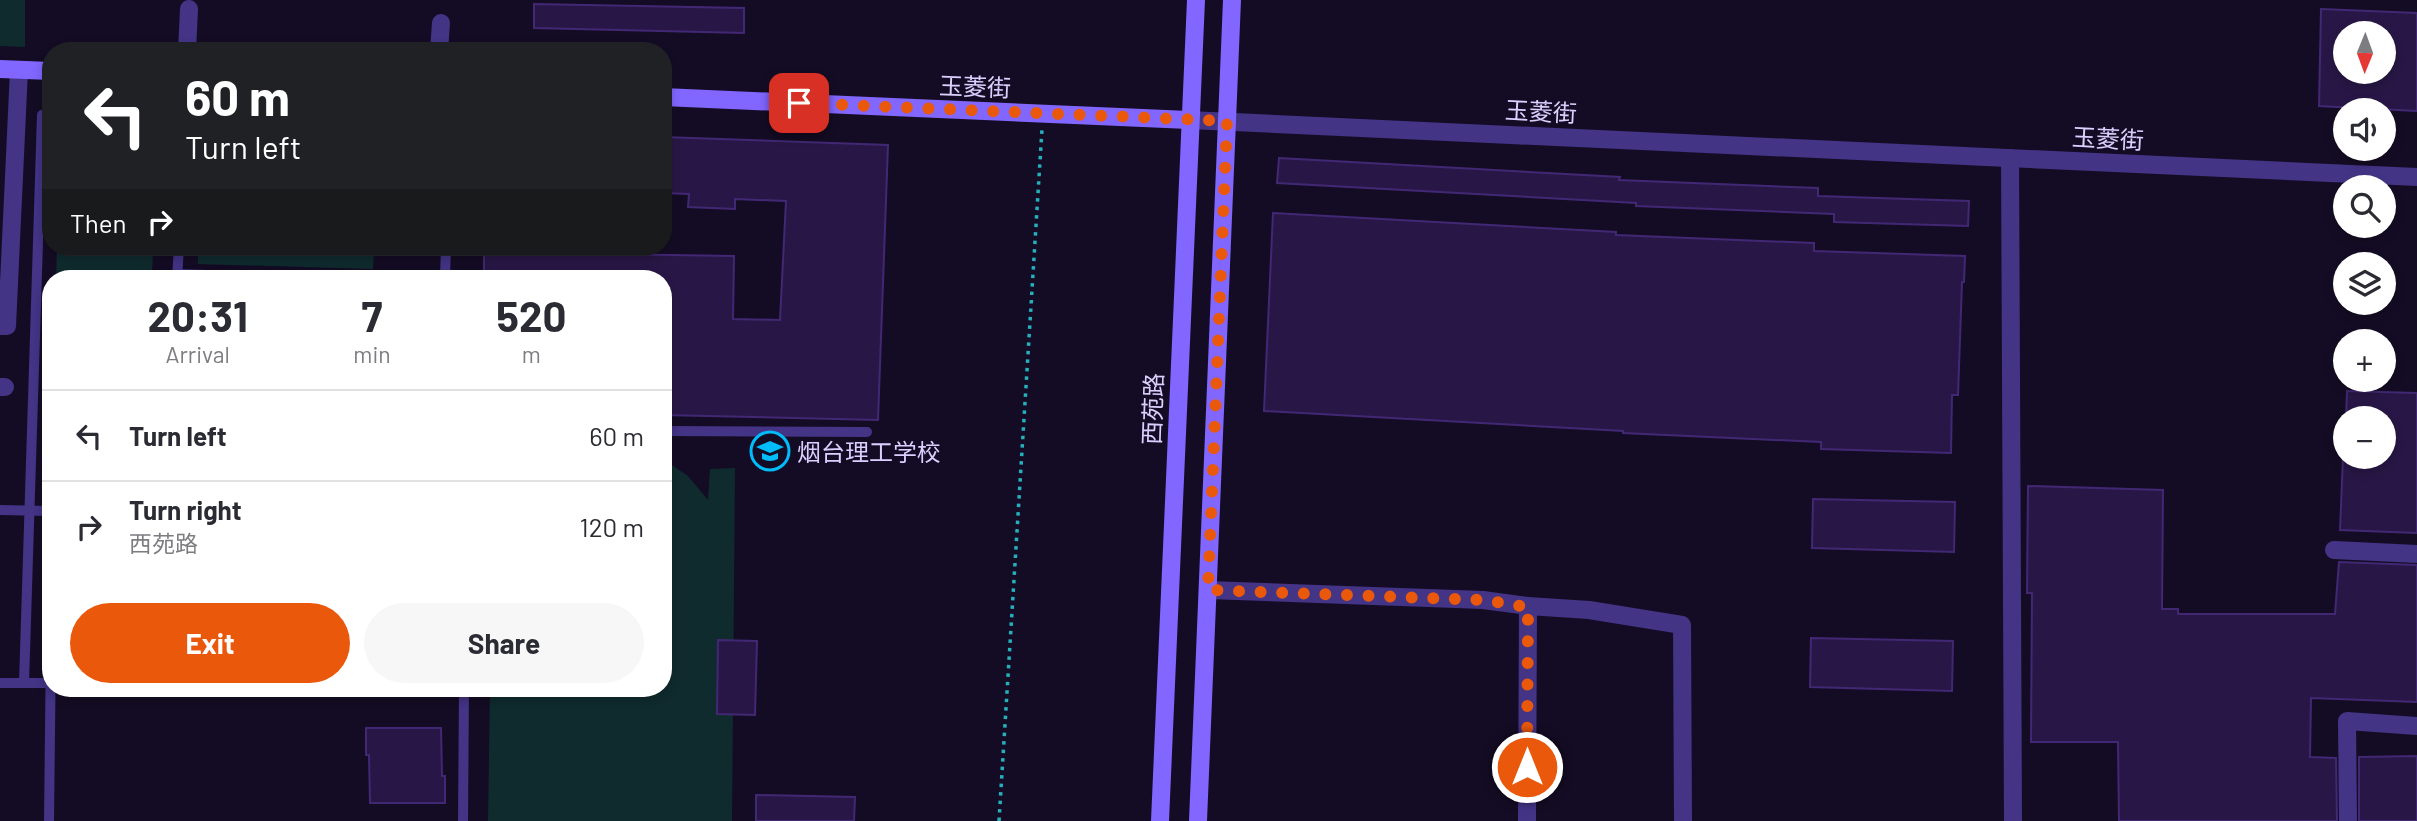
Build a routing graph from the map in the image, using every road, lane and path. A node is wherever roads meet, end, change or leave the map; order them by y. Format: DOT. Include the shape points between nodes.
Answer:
graph roads {
  1 [pos="1196,0"];
  2 [pos="1233,0"];
  3 [pos="189,9"];
  4 [pos="441,23"];
  5 [pos="187,42"];
  6 [pos="440,42"];
  7 [pos="0,69"];
  8 [pos="19,70"];
  9 [pos="42,71"];
  10 [pos="672,97"];
  11 [pos="1043,113"];
  12 [pos="42,115"];
  13 [pos="1189,120"];
  14 [pos="1227,121"];
  15 [pos="2010,158"];
  16 [pos="2417,177"];
  17 [pos="0,326"];
  18 [pos="672,431"];
  19 [pos="867,432"];
  20 [pos="0,510"];
  21 [pos="29,510"];
  22 [pos="42,510"];
  23 [pos="2334,550"];
  24 [pos="2417,554"];
  25 [pos="1208,590"];
  26 [pos="1528,607"];
  27 [pos="0,683"];
  28 [pos="24,683"];
  29 [pos="42,683"];
  30 [pos="50,697"];
  31 [pos="464,697"];
  32 [pos="2417,726"];
  33 [pos="49,821"];
  34 [pos="463,821"];
  35 [pos="999,821"];
  36 [pos="1160,821"];
  37 [pos="1198,821"];
  38 [pos="1527,821"];
  39 [pos="1683,821"];
  40 [pos="2013,821"];
  41 [pos="2348,821"];
  1 -- 13 [label="main road, 西苑路"];
  2 -- 14 [label="main road"];
  3 -- 5 [label="street"];
  4 -- 6 [label="street"];
  7 -- 8 [label="main road"];
  8 -- 9 [label="main road"];
  8 -- 17 [label="street" via="7,326"];
  10 -- 11 [label="main road, 玉菱街"];
  11 -- 13 [label="main road, 玉菱街"];
  11 -- 35 [label="path"];
  12 -- 21 [label="lane"];
  13 -- 14 [label="street, 玉菱街"];
  13 -- 36 [label="main road, 西苑路"];
  14 -- 15 [label="street, 玉菱街"];
  14 -- 25 [label="main road"];
  15 -- 16 [label="street, 玉菱街"];
  15 -- 40 [label="street"];
  18 -- 19 [label="lane"];
  20 -- 21 [label="lane"];
  21 -- 22 [label="lane"];
  21 -- 28 [label="lane"];
  23 -- 24 [label="street"];
  25 -- 26 [label="street" via="1483,600"];
  25 -- 37 [label="main road"];
  26 -- 38 [label="street"];
  26 -- 39 [label="street" via="1589,610 1682,625"];
  27 -- 28 [label="lane"];
  28 -- 29 [label="lane"];
  30 -- 33 [label="lane"];
  31 -- 34 [label="lane"];
  32 -- 41 [label="street" via="2347,721"];
}
